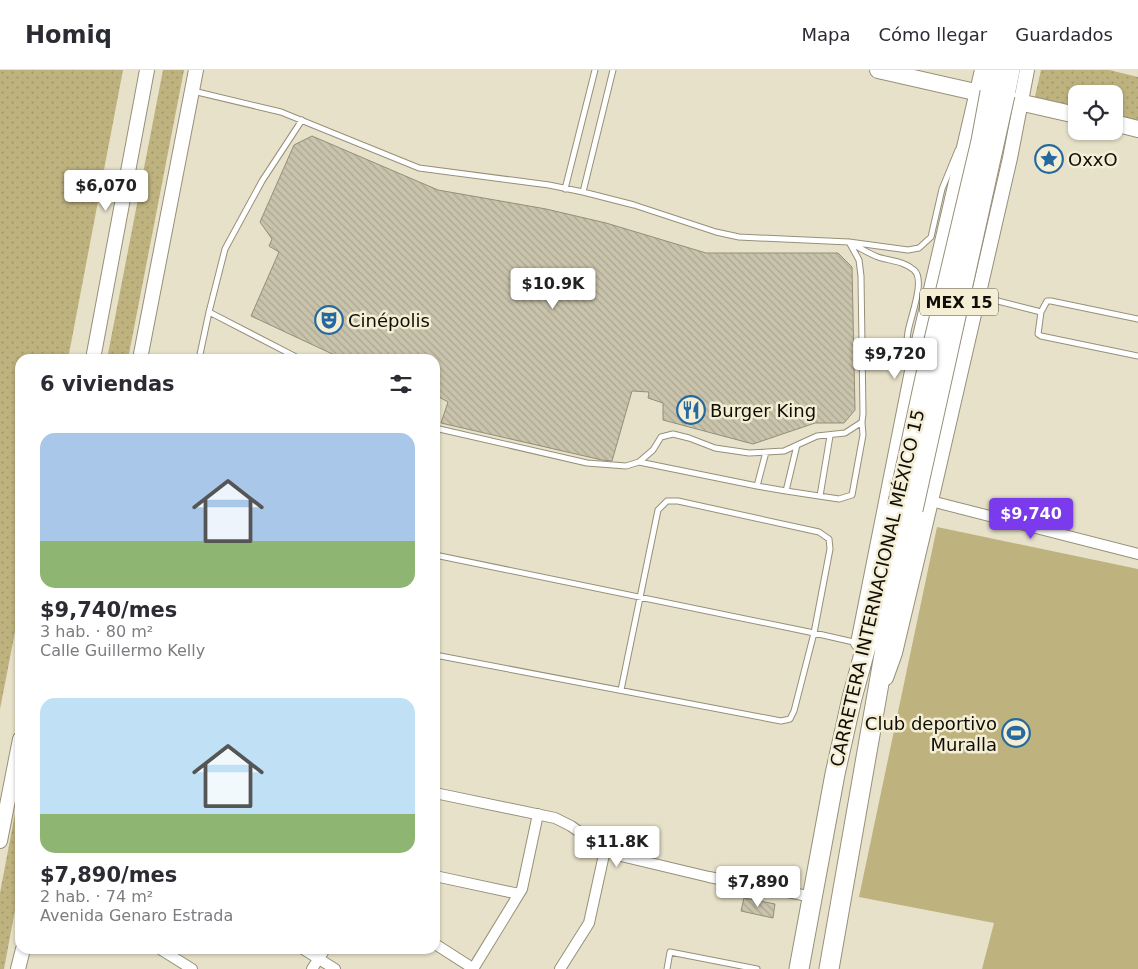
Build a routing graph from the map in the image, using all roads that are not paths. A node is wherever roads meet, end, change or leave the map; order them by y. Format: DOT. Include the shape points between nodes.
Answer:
graph roads {
  1 [pos="148,70"];
  2 [pos="196,70"];
  3 [pos="595,70"];
  4 [pos="613,70"];
  5 [pos="878,70"];
  6 [pos="982,70"];
  7 [pos="995,70"];
  8 [pos="1010,70"];
  9 [pos="1028,70"];
  10 [pos="906,73"];
  11 [pos="192,90"];
  12 [pos="998,95"];
  13 [pos="1068,113"];
  14 [pos="302,120"];
  15 [pos="1123,125"];
  16 [pos="1138,129"];
  17 [pos="968,130"];
  18 [pos="963,149"];
  19 [pos="1010,158"];
  20 [pos="565,189"];
  21 [pos="583,192"];
  22 [pos="849,242"];
  23 [pos="978,296"];
  24 [pos="209,312"];
  25 [pos="1041,312"];
  26 [pos="1138,319"];
  27 [pos="93,354"];
  28 [pos="142,354"];
  29 [pos="200,354"];
  30 [pos="290,354"];
  31 [pos="1138,356"];
  32 [pos="912,371"];
  33 [pos="862,422"];
  34 [pos="440,429"];
  35 [pos="830,436"];
  36 [pos="797,445"];
  37 [pos="766,452"];
  38 [pos="639,462"];
  39 [pos="758,486"];
  40 [pos="786,491"];
  41 [pos="820,496"];
  42 [pos="931,501"];
  43 [pos="905,508"];
  44 [pos="1138,554"];
  45 [pos="440,557"];
  46 [pos="640,597"];
  47 [pos="814,632"];
  48 [pos="858,643"];
  49 [pos="440,656"];
  50 [pos="621,690"];
  51 [pos="852,698"];
  52 [pos="877,702"];
  53 [pos="15,764"];
  54 [pos="440,794"];
  55 [pos="538,814"];
  56 [pos="0,841"];
  57 [pos="605,850"];
  58 [pos="440,877"];
  59 [pos="519,894"];
  60 [pos="813,897"];
  61 [pos="440,947"];
  62 [pos="22,954"];
  63 [pos="168,954"];
  64 [pos="310,954"];
  65 [pos="322,954"];
  66 [pos="318,959"];
  67 [pos="18,969"];
  68 [pos="192,969"];
  69 [pos="312,969"];
  70 [pos="334,969"];
  71 [pos="474,969"];
  72 [pos="560,969"];
  73 [pos="666,969"];
  74 [pos="757,969"];
  75 [pos="799,969"];
  76 [pos="829,969"];
  1 -- 27 [label="main road"];
  2 -- 11 [label="main road"];
  3 -- 20 [label="lane"];
  4 -- 21 [label="lane"];
  5 -- 10 [label="main road"];
  6 -- 12 [label="main road"];
  7 -- 12 [label="highway, MEX 15"];
  8 -- 12 [label="highway, MEX 15"];
  9 -- 12 [label="main road"];
  10 -- 12 [label="main road"];
  11 -- 14 [label="lane"];
  11 -- 28 [label="main road"];
  12 -- 13 [label="main road"];
  12 -- 17 [label="main road"];
  12 -- 19 [label="main road"];
  12 -- 43 [label="highway, CARRETERA INTERNACIONAL MÉXICO 15 / MEX 15, bridge" via="981,141 925,378"];
  14 -- 20 [label="lane" via="419,168"];
  14 -- 24 [label="lane" via="262,181 225,249"];
  15 -- 16 [label="main road"];
  17 -- 18 [label="main road"];
  17 -- 22 [label="lane" via="942,189 931,237 919,248 908,250"];
  18 -- 19 [label="main road" via="975,139 990,134 1002,140"];
  18 -- 32 [label="main road"];
  19 -- 23 [label="main road"];
  20 -- 21 [label="lane"];
  21 -- 22 [label="lane" via="739,237"];
  22 -- 32 [label="lane" via="916,271 918,294 907,348"];
  22 -- 33 [label="lane" via="859,260 861,276"];
  23 -- 25 [label="lane"];
  23 -- 42 [label="main road"];
  24 -- 29 [label="lane"];
  24 -- 30 [label="lane"];
  25 -- 26 [label="lane" via="1044,303 1051,301"];
  25 -- 31 [label="lane" via="1037,330 1041,336"];
  32 -- 48 [label="main road"];
  33 -- 35 [label="lane" via="845,433"];
  33 -- 41 [label="lane" via="863,435 852,495 838,499"];
  34 -- 38 [label="lane" via="587,463 626,466"];
  35 -- 36 [label="lane" via="817,436"];
  35 -- 41 [label="lane"];
  36 -- 37 [label="lane" via="784,451"];
  36 -- 40 [label="lane"];
  37 -- 38 [label="lane" via="714,448 673,434 661,437 653,450"];
  37 -- 39 [label="lane"];
  38 -- 39 [label="lane"];
  39 -- 40 [label="lane"];
  40 -- 41 [label="lane"];
  42 -- 44 [label="street"];
  42 -- 52 [label="main road" via="895,653"];
  43 -- 51 [label="highway, CARRETERA INTERNACIONAL MÉXICO 15 / MEX 15"];
  43 -- 52 [label="highway, CARRETERA INTERNACIONAL MÉXICO 15 / MEX 15"];
  45 -- 46 [label="lane"];
  46 -- 47 [label="lane"];
  46 -- 47 [label="lane" via="658,510 667,501 678,501 819,532 829,539 830,549"];
  46 -- 50 [label="lane"];
  47 -- 48 [label="lane"];
  47 -- 50 [label="lane" via="790,719 781,721"];
  48 -- 51 [label="main road"];
  49 -- 50 [label="lane"];
  51 -- 60 [label="highway, CARRETERA INTERNACIONAL MÉXICO 15 / MEX 15"];
  52 -- 76 [label="highway, CARRETERA INTERNACIONAL MÉXICO 15 / MEX 15"];
  53 -- 56 [label="main road"];
  54 -- 55 [label="street"];
  55 -- 57 [label="street" via="571,826"];
  55 -- 59 [label="street"];
  57 -- 60 [label="street" via="709,877"];
  57 -- 72 [label="street" via="589,923"];
  58 -- 59 [label="street"];
  59 -- 71 [label="street"];
  60 -- 75 [label="highway, CARRETERA INTERNACIONAL MÉXICO 15 / MEX 15"];
  61 -- 71 [label="street"];
  62 -- 67 [label="main road"];
  63 -- 68 [label="street"];
  64 -- 66 [label="street"];
  65 -- 66 [label="street"];
  66 -- 69 [label="street"];
  66 -- 70 [label="street"];
  73 -- 74 [label="lane" via="670,952"];
}
